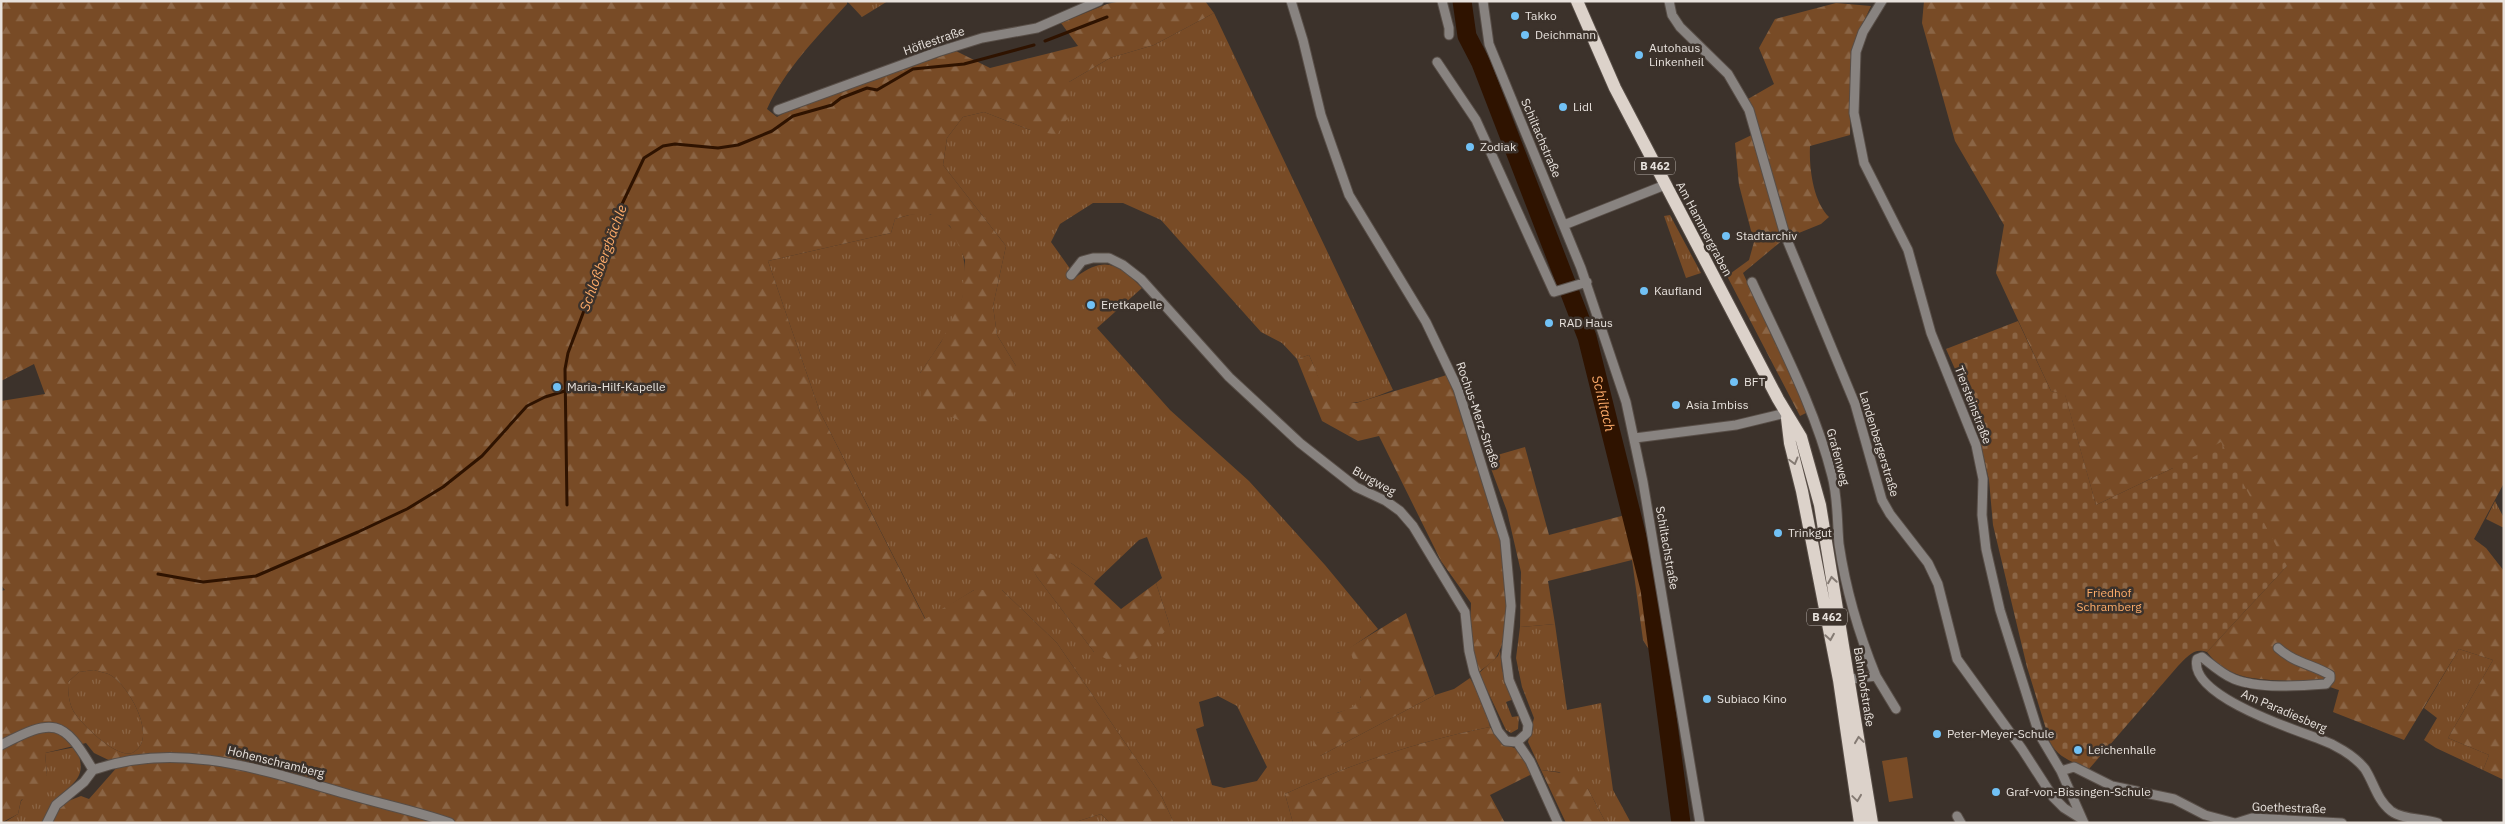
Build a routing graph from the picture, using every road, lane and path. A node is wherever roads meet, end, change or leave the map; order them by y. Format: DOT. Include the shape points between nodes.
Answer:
graph roads {
  1 [pos="1099,1"];
  2 [pos="1291,1"];
  3 [pos="1442,1"];
  4 [pos="1483,1"];
  5 [pos="1577,1"];
  6 [pos="1669,1"];
  7 [pos="1882,1"];
  8 [pos="1449,35"];
  9 [pos="1437,62"];
  10 [pos="778,110"];
  11 [pos="1665,185"];
  12 [pos="1564,225"];
  13 [pos="1071,275"];
  14 [pos="1587,282"];
  15 [pos="1752,282"];
  16 [pos="1786,413"];
  17 [pos="1635,438"];
  18 [pos="2278,648"];
  19 [pos="1876,676"];
  20 [pos="1844,680"];
  21 [pos="1896,709"];
  22 [pos="1517,742"];
  23 [pos="1,745"];
  24 [pos="93,770"];
  25 [pos="2061,771"];
  26 [pos="2204,815"];
  27 [pos="2082,820"];
  28 [pos="47,823"];
  29 [pos="450,823"];
  30 [pos="1558,823"];
  31 [pos="1700,823"];
  32 [pos="1860,823"];
  33 [pos="1872,823"];
  34 [pos="2210,823"];
  35 [pos="2235,823"];
  36 [pos="2342,823"];
  37 [pos="2438,823"];
  1 -- 10 [label="street, Höflestraße" via="1037,28 982,38 946,49"];
  2 -- 22 [label="street, Rochus-Merz-Straße" via="1321,115 1349,195 1445,359 1500,517 1511,606 1509,680 1528,725 1527,733"];
  3 -- 8 [label="street"];
  4 -- 12 [label="street, Schiltachstraße" via="1489,44"];
  5 -- 11 [label="main road, Am Hammergraben / B 462" via="1614,88"];
  6 -- 27 [label="street, Landenbergerstraße" via="1672,15 1680,27 1728,74 1749,110 1786,235 1855,404 1882,500 1938,584 1957,659 2053,797"];
  7 -- 25 [label="street, Tiersteinstraße" via="1863,32 1856,52 1854,113 1864,163 1908,250 1931,333 1976,445 1983,480 1982,515 1986,549 2000,610 2039,734"];
  9 -- 14 [label="street" via="1476,120 1554,292"];
  11 -- 12 [label="street"];
  11 -- 16 [label="main road, Am Hammergraben / B 462"];
  12 -- 14 [label="street, Schiltachstraße"];
  13 -- 22 [label="street, Burgweg" via="1082,261 1093,258 1109,258 1123,265 1141,279 1229,377 1300,443 1356,487 1400,511 1413,526 1465,612 1474,672 1498,732 1506,741"];
  14 -- 17 [label="street, Schiltachstraße"];
  15 -- 19 [label="street, Grafenweg" via="1811,410 1822,442 1833,478 1839,544 1851,606"];
  16 -- 17 [label="street" via="1736,425"];
  16 -- 20 [label="main road, Bahnhofstraße / B 462"];
  17 -- 31 [label="street, Schiltachstraße"];
  18 -- 37 [label="street, Am Paradiesberg" via="2296,662 2324,672 2330,679 2326,684 2310,686 2263,684 2235,680 2202,657 2196,659 2196,664 2201,675 2220,695 2286,728 2319,738 2353,758 2364,769 2380,799 2391,811"];
  19 -- 20 [label="street"];
  19 -- 21 [label="street, Grafenweg"];
  20 -- 32 [label="main road, Bahnhofstraße / B 462, one-way"];
  33 -- 20 [label="main road, Bahnhofstraße / B 462, one-way"];
  22 -- 30 [label="street, Burgweg" via="1530,762"];
  23 -- 24 [label="street" via="39,727 58,728 73,737"];
  24 -- 28 [label="street" via="84,782 56,805"];
  24 -- 29 [label="street, Hohenschramberg" via="119,760 136,758 211,759"];
  25 -- 26 [label="street" via="2074,767 2112,786 2174,799"];
  25 -- 27 [label="street, Tiersteinstraße"];
  26 -- 34 [label="street"];
  26 -- 35 [label="street"];
  35 -- 36 [label="street, Goethestraße" via="2252,818"];
}
